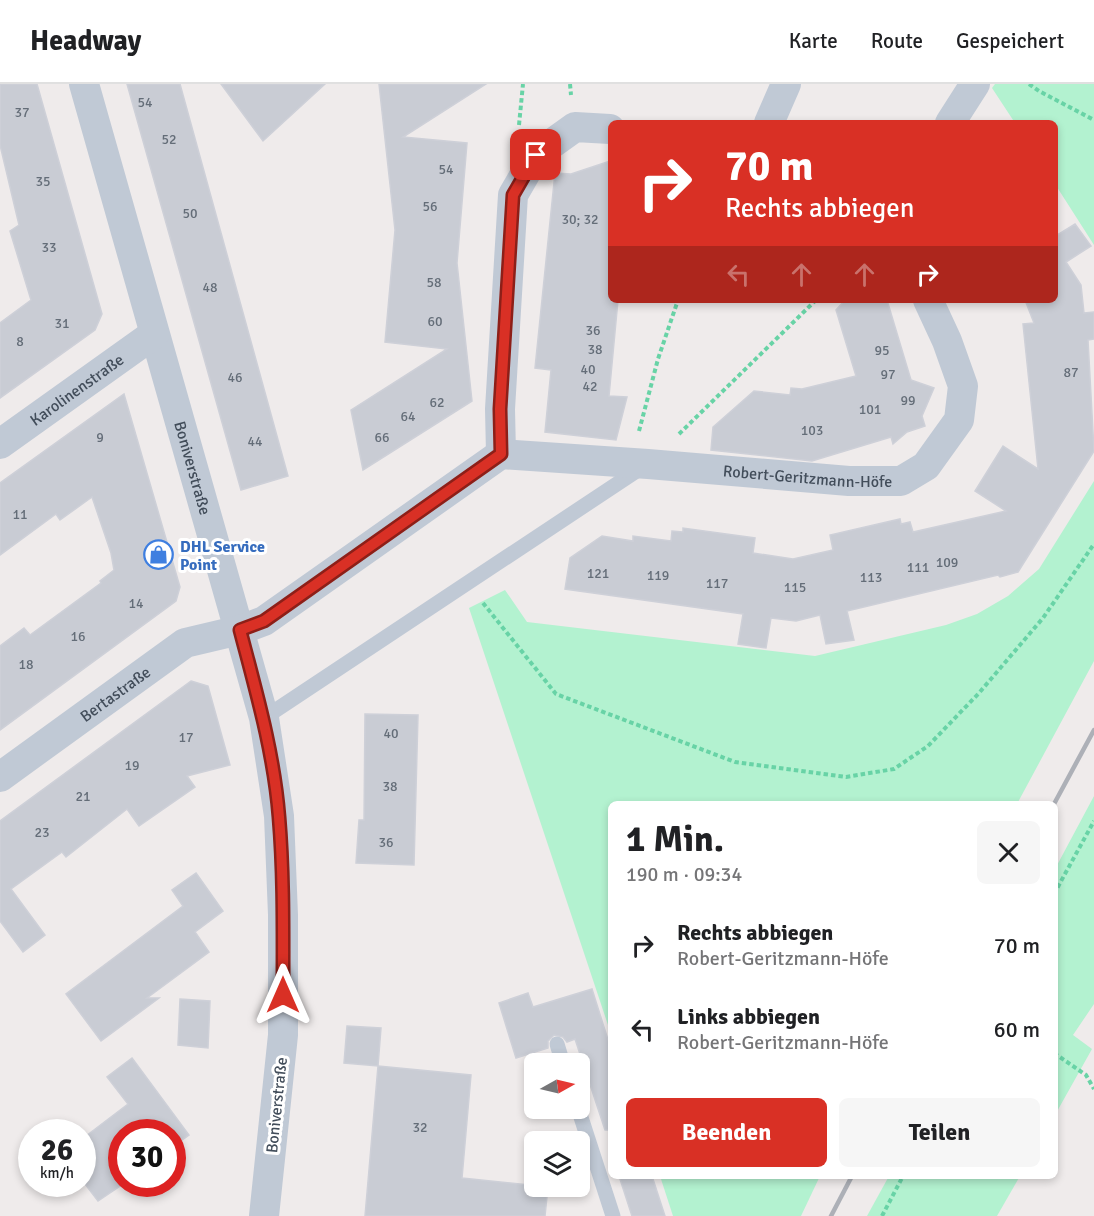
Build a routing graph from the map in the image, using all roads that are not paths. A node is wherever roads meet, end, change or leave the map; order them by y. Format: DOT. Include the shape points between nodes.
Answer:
graph roads {
  1 [pos="84,84"];
  2 [pos="786,84"];
  3 [pos="975,84"];
  4 [pos="770,120"];
  5 [pos="952,120"];
  6 [pos="608,129"];
  7 [pos="929,303"];
  8 [pos="154,334"];
  9 [pos="0,444"];
  10 [pos="501,454"];
  11 [pos="639,463"];
  12 [pos="240,630"];
  13 [pos="264,718"];
  14 [pos="0,777"];
  15 [pos="557,1044"];
  16 [pos="560,1053"];
  17 [pos="582,1119"];
  18 [pos="264,1216"];
  19 [pos="613,1216"];
  1 -- 8 [label="street, Boniverstraße"];
  2 -- 4 [label="street"];
  3 -- 5 [label="street"];
  6 -- 10 [label="street" via="575,127 536,155 513,195 500,409"];
  7 -- 11 [label="street, Robert-Geritzmann-Höfe" via="963,386 959,420 926,466 901,481 849,481"];
  8 -- 9 [label="street, Karolinenstraße"];
  8 -- 12 [label="street, Boniverstraße"];
  10 -- 11 [label="street, Robert-Geritzmann-Höfe"];
  10 -- 12 [label="street" via="264,621"];
  11 -- 13 [label="lane" via="468,584"];
  12 -- 13 [label="street, Boniverstraße"];
  12 -- 14 [label="street, Bertastraße" via="185,643"];
  13 -- 18 [label="street, Boniverstraße" via="279,816 283,1035"];
  15 -- 16 [label="lane"];
  17 -- 19 [label="lane"];
}
